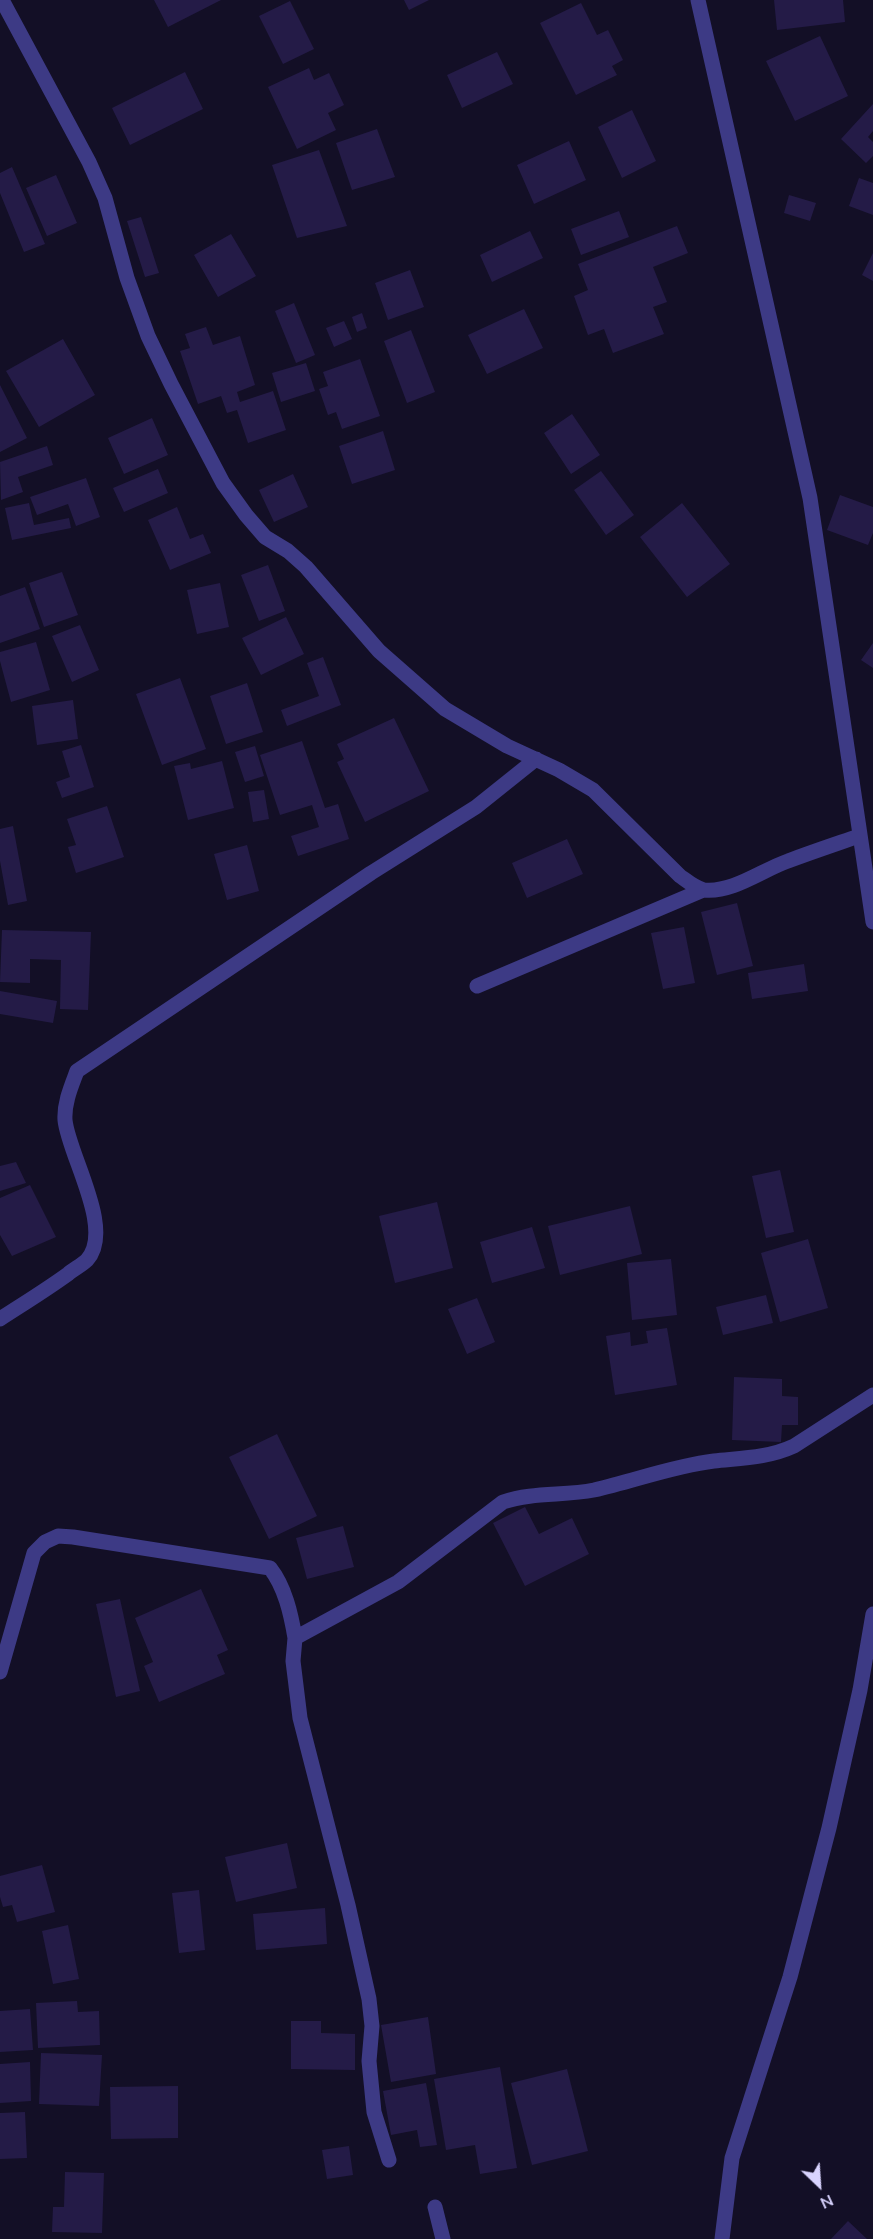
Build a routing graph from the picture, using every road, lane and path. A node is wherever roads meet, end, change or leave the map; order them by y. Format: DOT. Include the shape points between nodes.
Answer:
graph roads {
  1 [pos="2,0"];
  2 [pos="698,0"];
  3 [pos="536,759"];
  4 [pos="859,836"];
  5 [pos="870,883"];
  6 [pos="703,890"];
  7 [pos="873,922"];
  8 [pos="477,986"];
  9 [pos="0,1319"];
  10 [pos="873,1395"];
  11 [pos="873,1614"];
  12 [pos="295,1638"];
  13 [pos="871,1647"];
  14 [pos="0,1672"];
  15 [pos="389,2160"];
  16 [pos="435,2207"];
  17 [pos="443,2239"];
  18 [pos="722,2239"];
  1 -- 3 [label="street" via="90,162 148,336 223,483 265,537 306,567 379,651 445,709"];
  2 -- 4 [label="street" via="810,498"];
  3 -- 6 [label="street" via="593,790 680,876"];
  3 -- 9 [label="street" via="476,807 77,1071 68,1094 65,1121 93,1211 92,1251 78,1267"];
  4 -- 5 [label="street"];
  4 -- 6 [label="street" via="737,884"];
  5 -- 7 [label="street"];
  6 -- 8 [label="street"];
  10 -- 12 [label="street" via="782,1452 694,1465 591,1490 521,1496 504,1502 398,1582"];
  11 -- 13 [label="street"];
  12 -- 14 [label="street" via="279,1580 270,1568 58,1536 34,1553"];
  12 -- 15 [label="street" via="293,1661 300,1718 369,1999 374,2112"];
  13 -- 18 [label="street" via="790,1977 732,2158"];
  16 -- 17 [label="street"];
}
